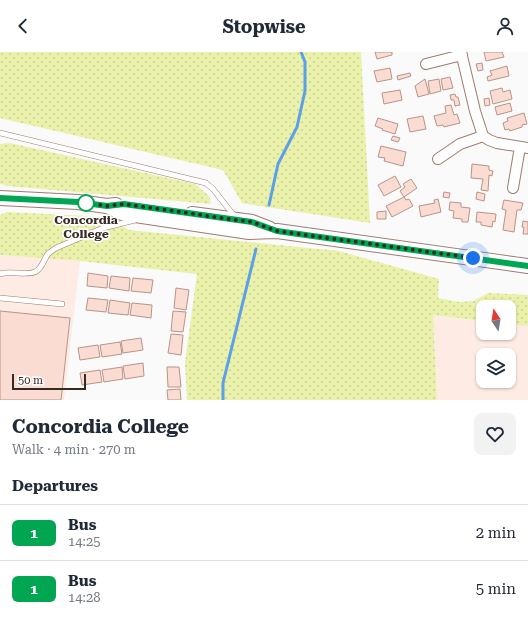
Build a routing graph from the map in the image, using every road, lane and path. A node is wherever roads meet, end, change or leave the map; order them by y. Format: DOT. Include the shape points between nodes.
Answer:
graph roads {
  1 [pos="461,53"];
  2 [pos="426,64"];
  3 [pos="0,133"];
  4 [pos="483,136"];
  5 [pos="524,147"];
  6 [pos="438,159"];
  7 [pos="513,188"];
  8 [pos="1,198"];
  9 [pos="107,206"];
  10 [pos="154,217"];
  11 [pos="236,220"];
  12 [pos="277,231"];
  13 [pos="528,266"];
  14 [pos="0,274"];
  15 [pos="0,298"];
  16 [pos="62,304"];
  1 -- 2 [label="street"];
  1 -- 4 [label="street"];
  3 -- 11 [label="lane" via="206,183"];
  4 -- 5 [label="street" via="497,143"];
  4 -- 6 [label="street" via="460,144"];
  5 -- 7 [label="street"];
  8 -- 9 [label="main road"];
  9 -- 10 [label="main road" via="122,213"];
  9 -- 11 [label="main road" via="124,204"];
  10 -- 12 [label="main road" via="249,232"];
  10 -- 14 [label="lane" via="103,228 56,248 49,253 36,271"];
  11 -- 12 [label="main road" via="252,222"];
  12 -- 13 [label="main road"];
  15 -- 16 [label="lane"];
}
